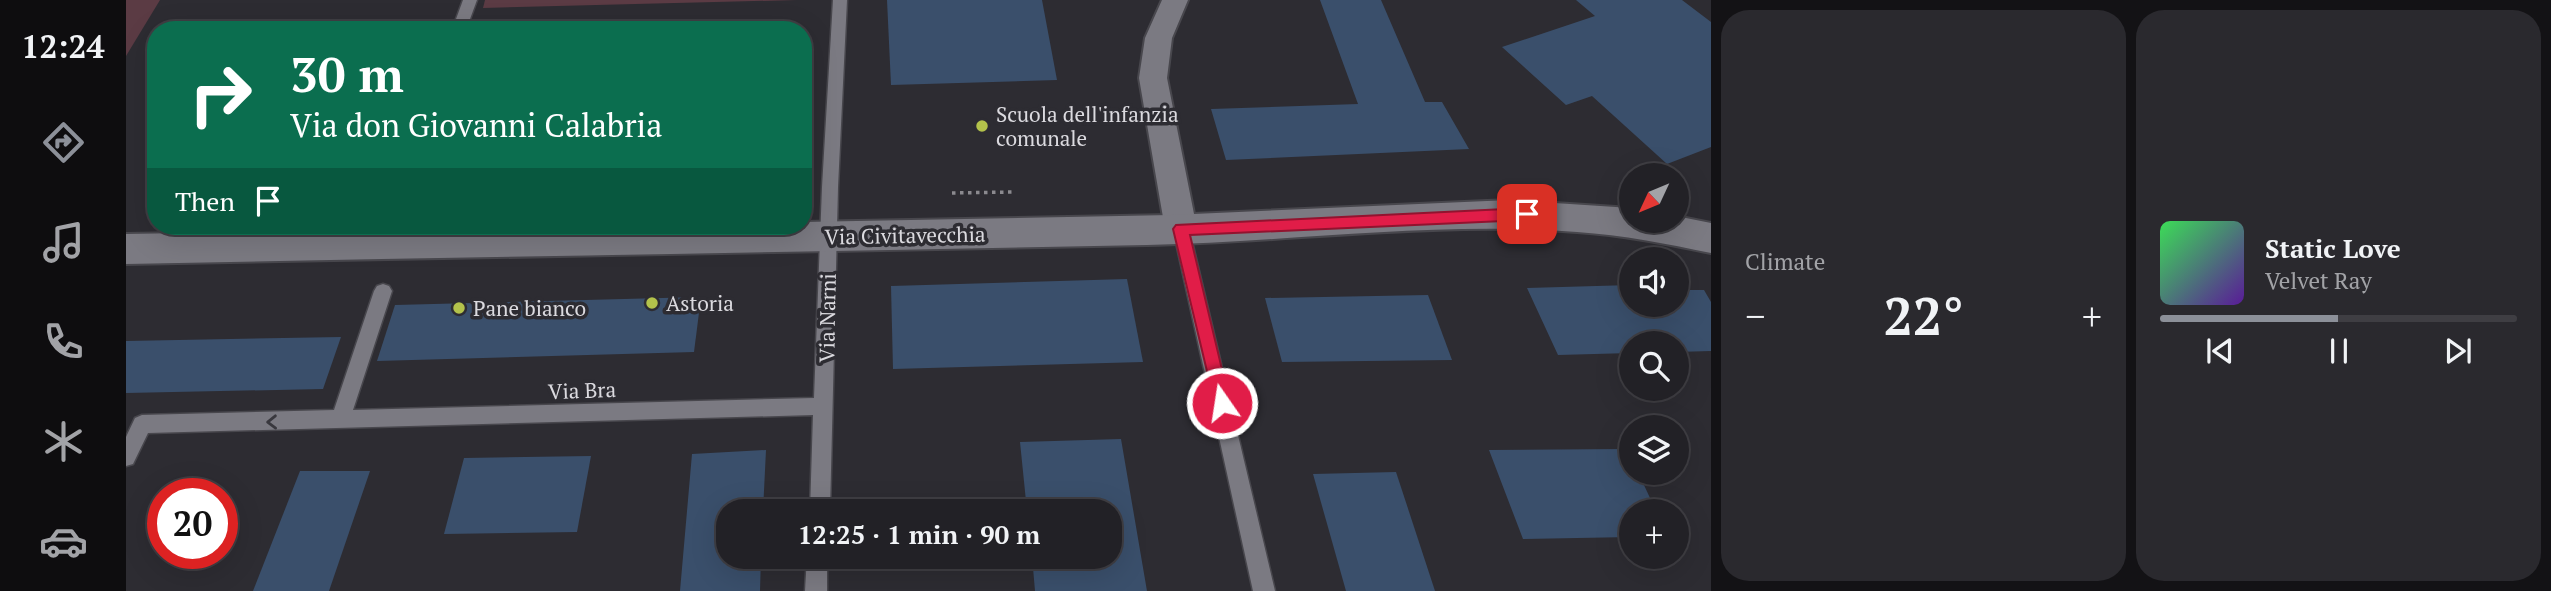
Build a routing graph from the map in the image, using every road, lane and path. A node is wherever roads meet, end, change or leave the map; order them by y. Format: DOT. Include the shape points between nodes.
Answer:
graph roads {
  1 [pos="470,0"];
  2 [pos="840,0"];
  3 [pos="1175,0"];
  4 [pos="462,21"];
  5 [pos="1015,192"];
  6 [pos="952,193"];
  7 [pos="1181,229"];
  8 [pos="390,235"];
  9 [pos="828,236"];
  10 [pos="1711,238"];
  11 [pos="126,249"];
  12 [pos="383,291"];
  13 [pos="825,406"];
  14 [pos="340,420"];
  15 [pos="126,457"];
  16 [pos="821,499"];
  17 [pos="817,569"];
  18 [pos="816,591"];
  19 [pos="1264,591"];
  1 -- 4 [label="lane"];
  2 -- 9 [label="lane, Via Narni"];
  3 -- 7 [label="street" via="1160,32 1153,78"];
  5 -- 6 [label="path"];
  7 -- 9 [label="street, Via Civitavecchia"];
  7 -- 10 [label="street, Via Civitavecchia" via="1542,214 1623,220"];
  7 -- 19 [label="lane"];
  8 -- 9 [label="street, Via Civitavecchia"];
  8 -- 11 [label="street, Via Civitavecchia"];
  9 -- 13 [label="lane, Via Narni"];
  12 -- 14 [label="lane"];
  13 -- 14 [label="lane, Via Bra"];
  13 -- 16 [label="lane, Via Narni"];
  14 -- 15 [label="lane, Via Bra, one-way" via="142,424"];
  17 -- 18 [label="lane"];
}
